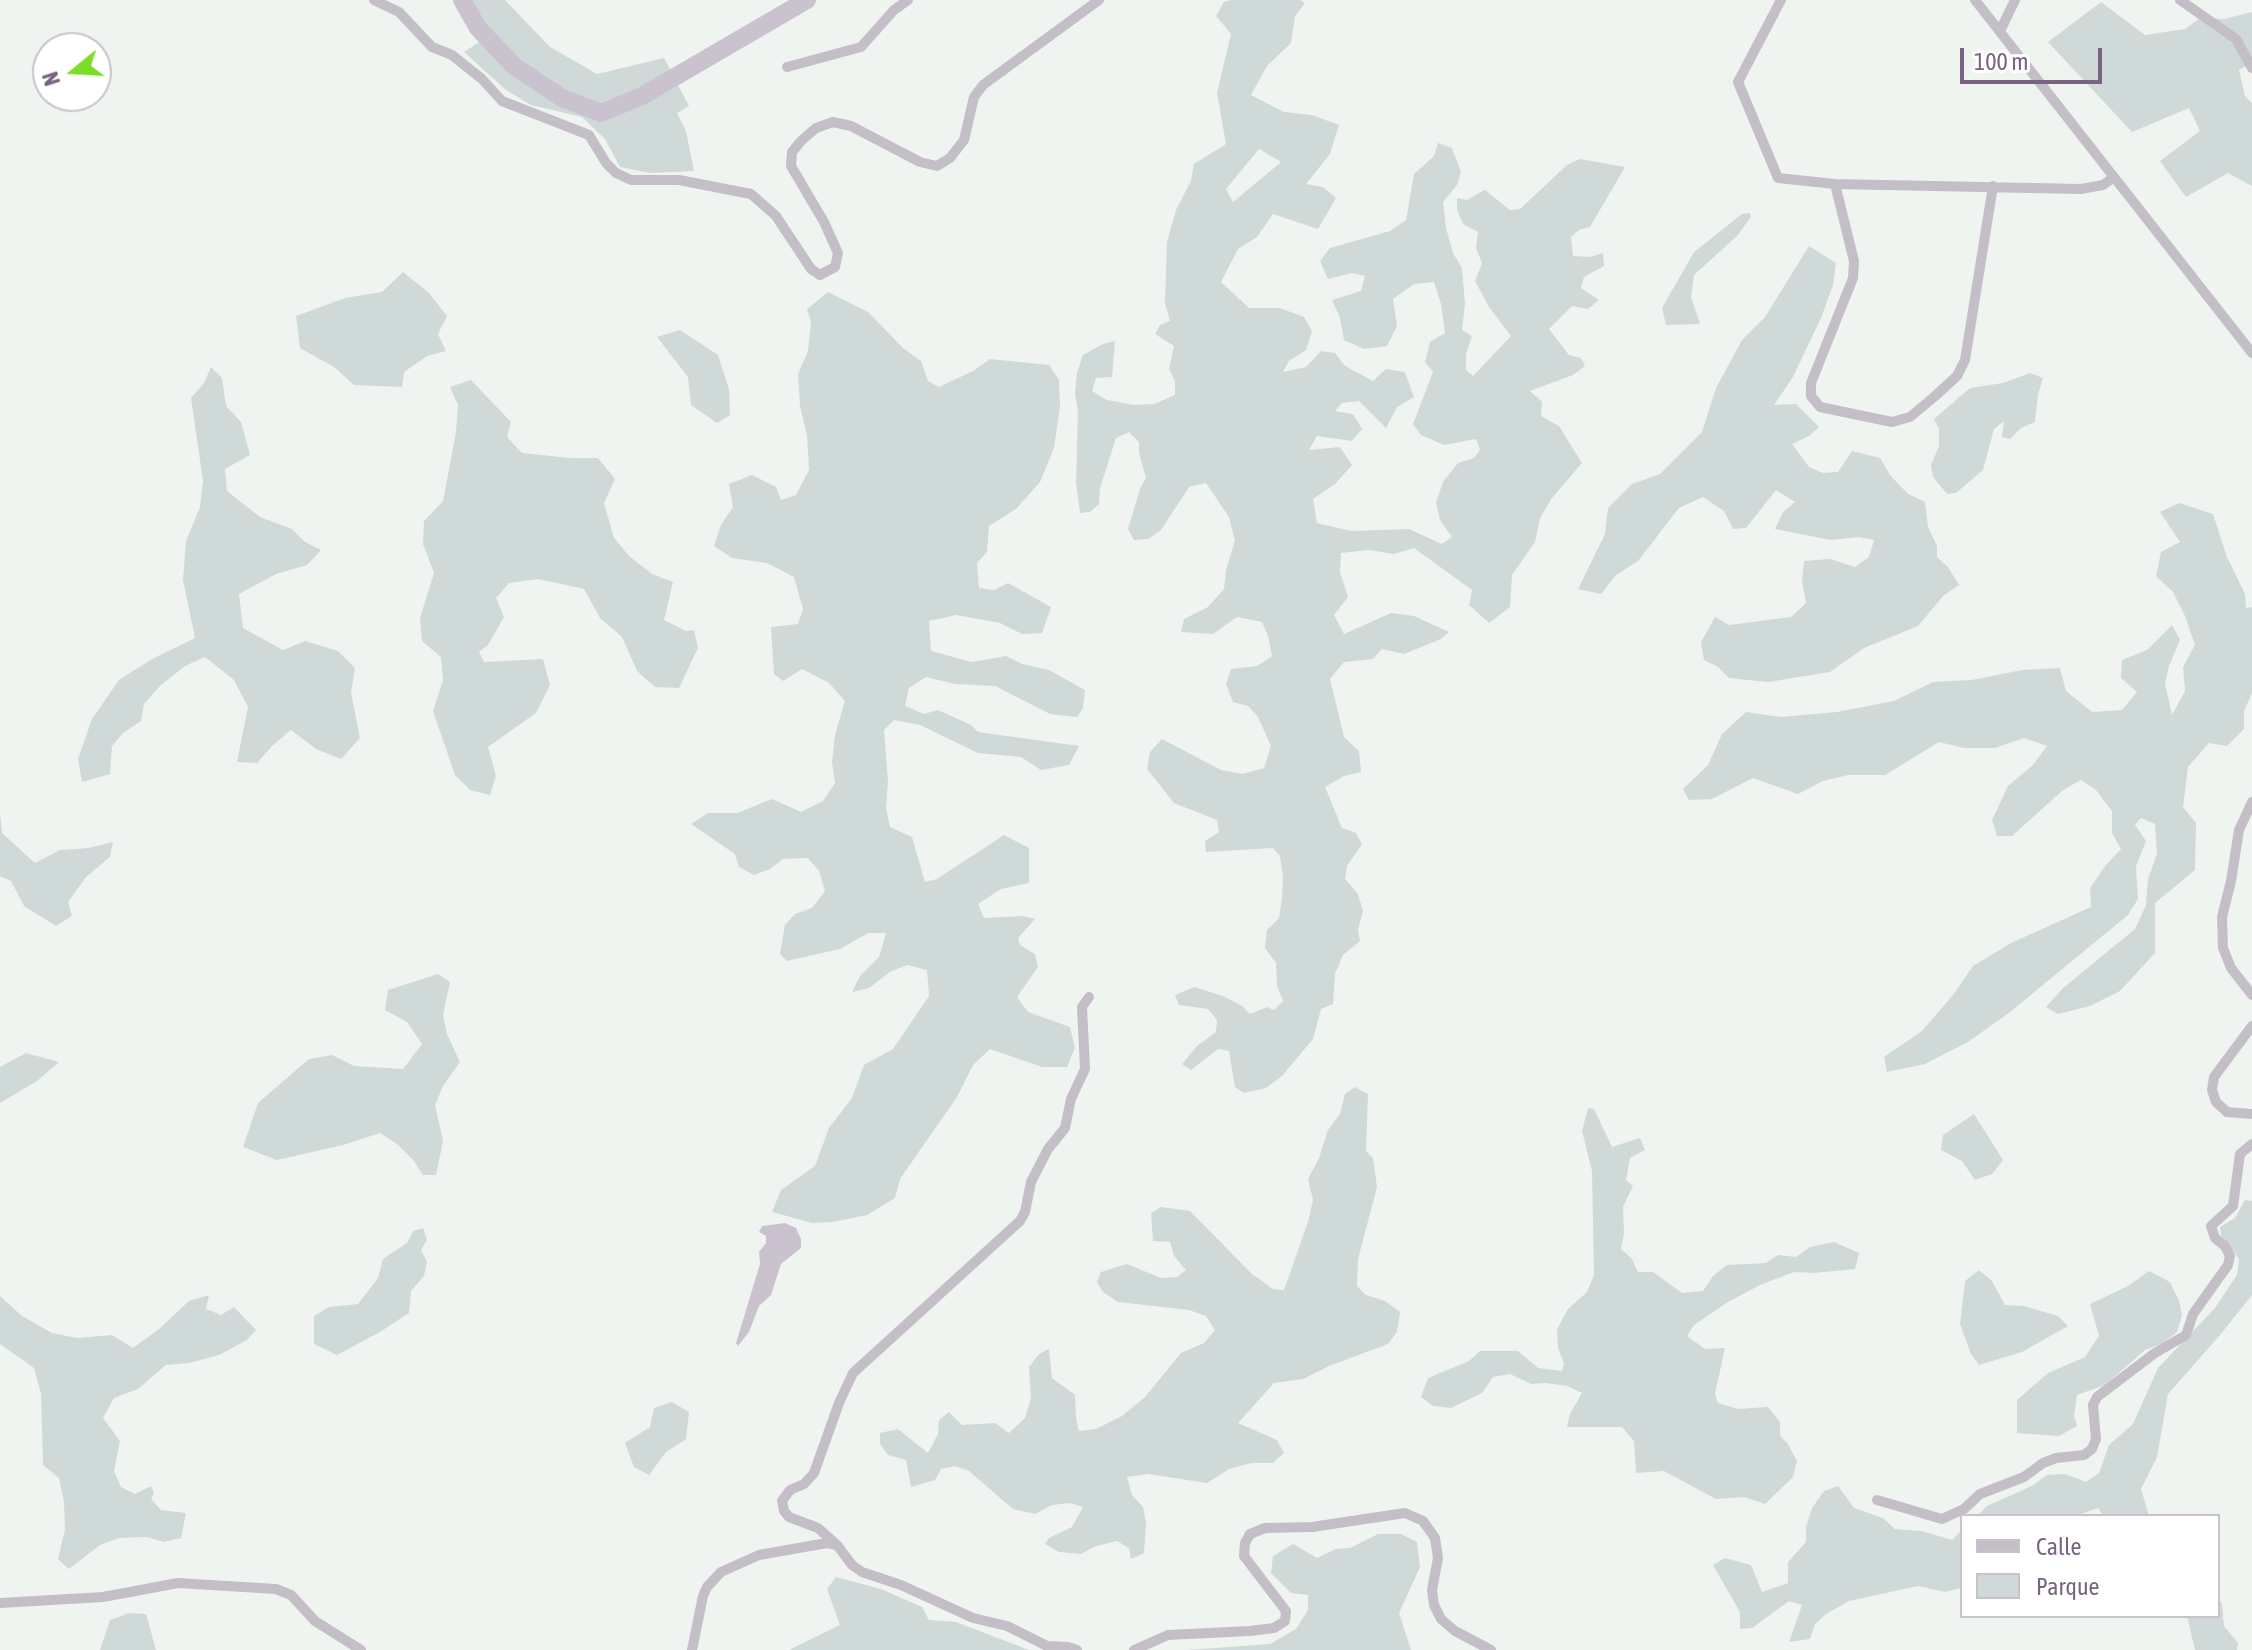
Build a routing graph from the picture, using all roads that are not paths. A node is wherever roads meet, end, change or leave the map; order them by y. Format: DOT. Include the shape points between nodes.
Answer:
graph roads {
  1 [pos="374,0"];
  2 [pos="908,0"];
  3 [pos="1099,0"];
  4 [pos="1781,0"];
  5 [pos="1975,0"];
  6 [pos="2015,0"];
  7 [pos="2180,0"];
  8 [pos="2000,31"];
  9 [pos="787,67"];
  10 [pos="2252,68"];
  11 [pos="2114,177"];
  12 [pos="1835,184"];
  13 [pos="1993,186"];
  14 [pos="2252,353"];
  15 [pos="2252,802"];
  16 [pos="2252,995"];
  17 [pos="1089,997"];
  18 [pos="2252,1026"];
  19 [pos="2252,1114"];
  20 [pos="2252,1144"];
  21 [pos="1877,1500"];
  22 [pos="837,1545"];
  23 [pos="0,1603"];
  24 [pos="361,1650"];
  25 [pos="692,1650"];
  26 [pos="1077,1650"];
  27 [pos="1134,1650"];
  28 [pos="1491,1650"];
  1 -- 3 [label="street" via="399,12 432,47 452,55 502,101 589,135 616,173 631,180 679,180 751,194 776,216 820,275 835,267 838,253 791,166 792,152 801,141 833,122 937,166 964,140 974,97 983,85"];
  2 -- 9 [label="street" via="861,47"];
  4 -- 12 [label="street" via="1738,82 1778,178"];
  5 -- 8 [label="street"];
  6 -- 8 [label="street"];
  7 -- 10 [label="street" via="2236,39"];
  8 -- 11 [label="street"];
  11 -- 13 [label="street" via="2081,189"];
  11 -- 14 [label="street"];
  12 -- 13 [label="street"];
  12 -- 13 [label="street" via="1854,261 1853,278 1811,383 1811,396 1820,407 1892,422 1901,422 1922,407 1957,376 1965,360"];
  15 -- 16 [label="street" via="2239,830 2222,917 2223,948"];
  17 -- 22 [label="street" via="1082,1007 1085,1069 1065,1128 1031,1182 1020,1221 853,1373 814,1473 782,1501 789,1517 818,1528"];
  18 -- 19 [label="street" via="2214,1077 2212,1090 2227,1112"];
  20 -- 21 [label="street" via="2240,1154 2233,1206 2211,1226 2230,1256 2228,1265 2193,1314 2186,1335 2097,1397 2092,1449 2043,1463 1942,1519"];
  22 -- 25 [label="street" via="759,1555 721,1572 703,1596"];
  22 -- 26 [label="street" via="862,1572 1047,1646"];
  23 -- 24 [label="street" via="103,1597 178,1583 276,1589"];
  27 -- 28 [label="street" via="1168,1635 1250,1631 1285,1621 1286,1611 1244,1556 1250,1534 1405,1513 1423,1521 1435,1538 1438,1558 1432,1590 1441,1619"];
}
